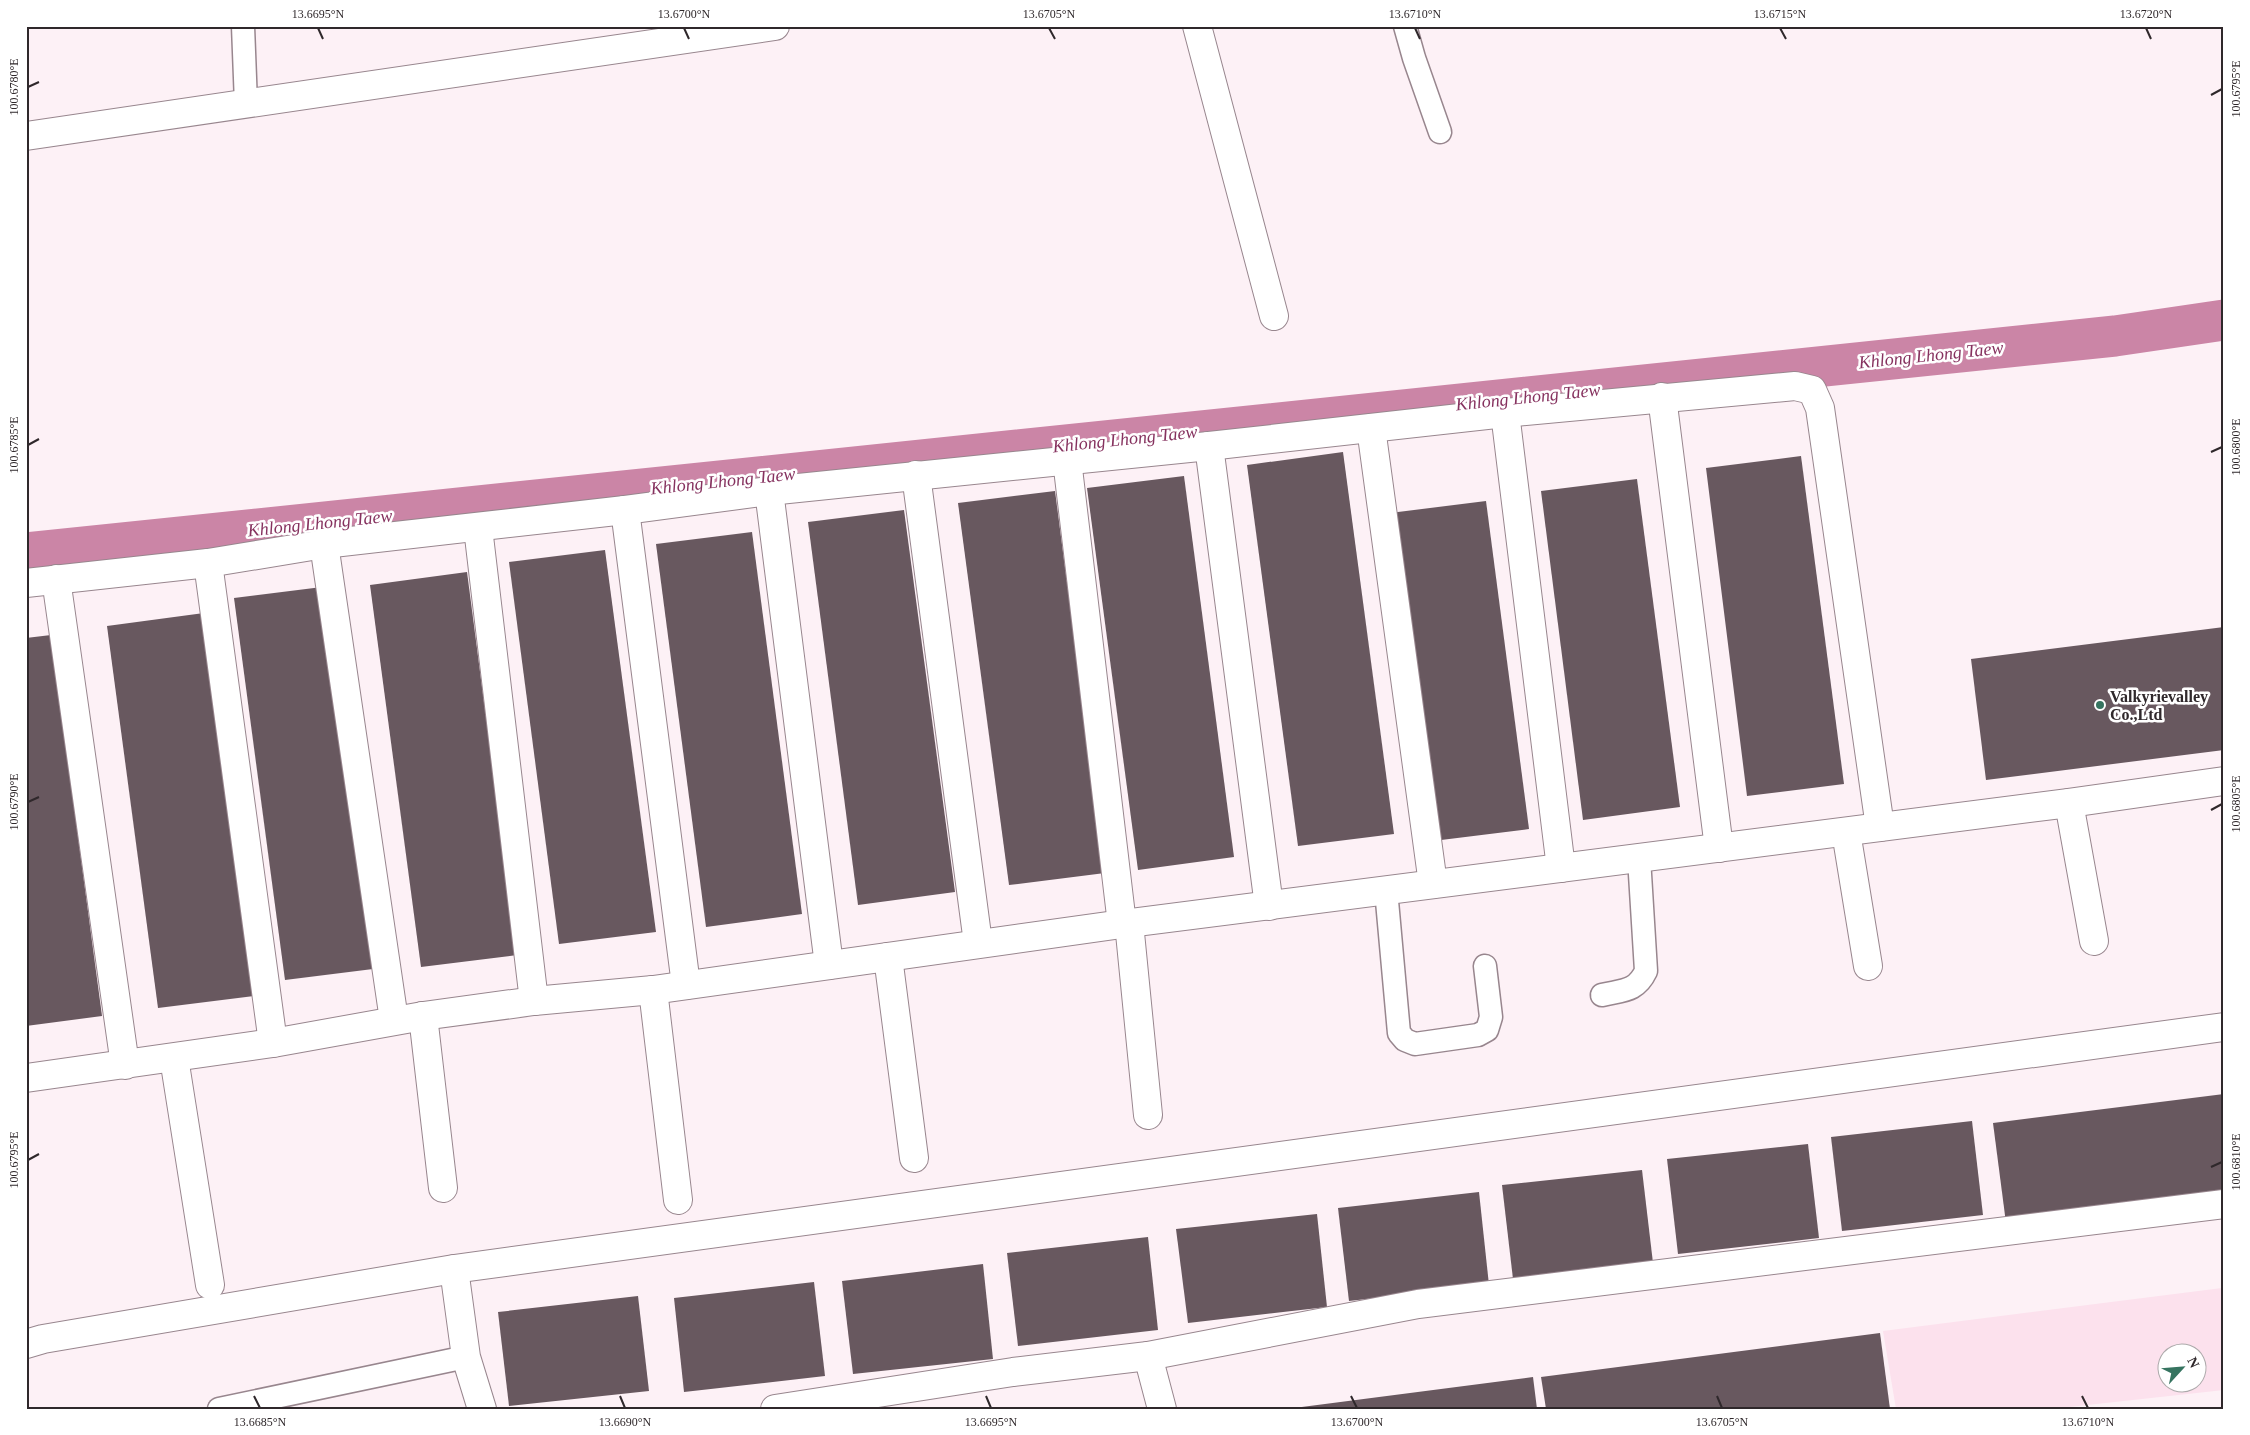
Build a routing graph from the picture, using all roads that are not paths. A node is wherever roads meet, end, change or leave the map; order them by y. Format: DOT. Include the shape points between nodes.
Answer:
graph roads {
  1 [pos="243,26"];
  2 [pos="775,26"];
  3 [pos="1197,26"];
  4 [pos="1405,26"];
  5 [pos="246,104"];
  6 [pos="1440,132"];
  7 [pos="26,136"];
  8 [pos="1274,316"];
  9 [pos="1662,397"];
  10 [pos="1505,412"];
  11 [pos="1371,428"];
  12 [pos="1209,446"];
  13 [pos="1067,460"];
  14 [pos="916,475"];
  15 [pos="769,491"];
  16 [pos="625,510"];
  17 [pos="478,528"];
  18 [pos="324,544"];
  19 [pos="208,562"];
  20 [pos="56,579"];
  21 [pos="26,583"];
  22 [pos="2224,781"];
  23 [pos="2069,803"];
  24 [pos="1880,827"];
  25 [pos="1846,832"];
  26 [pos="1719,848"];
  27 [pos="1639,858"];
  28 [pos="1561,868"];
  29 [pos="1434,884"];
  30 [pos="1386,890"];
  31 [pos="1269,906"];
  32 [pos="1126,924"];
  33 [pos="2094,941"];
  34 [pos="978,944"];
  35 [pos="888,957"];
  36 [pos="829,965"];
  37 [pos="1485,966"];
  38 [pos="1868,966"];
  39 [pos="686,985"];
  40 [pos="653,990"];
  41 [pos="1602,995"];
  42 [pos="534,1001"];
  43 [pos="423,1016"];
  44 [pos="394,1020"];
  45 [pos="2224,1027"];
  46 [pos="273,1043"];
  47 [pos="174,1058"];
  48 [pos="126,1065"];
  49 [pos="26,1078"];
  50 [pos="1148,1115"];
  51 [pos="914,1158"];
  52 [pos="443,1188"];
  53 [pos="678,1200"];
  54 [pos="2224,1204"];
  55 [pos="454,1268"];
  56 [pos="210,1285"];
  57 [pos="26,1344"];
  58 [pos="1148,1356"];
  59 [pos="466,1358"];
  60 [pos="219,1409"];
  61 [pos="482,1409"];
  62 [pos="775,1409"];
  63 [pos="1162,1409"];
  1 -- 5 [label="lane"];
  2 -- 5 [label="street"];
  3 -- 8 [label="street"];
  4 -- 6 [label="lane"];
  5 -- 7 [label="street"];
  9 -- 10 [label="street"];
  9 -- 24 [label="street" via="1795,386 1812,390 1820,408"];
  9 -- 26 [label="street"];
  10 -- 11 [label="street"];
  10 -- 28 [label="street"];
  11 -- 12 [label="street"];
  11 -- 29 [label="street"];
  12 -- 13 [label="street"];
  12 -- 31 [label="street"];
  13 -- 14 [label="street"];
  13 -- 32 [label="street"];
  14 -- 15 [label="street"];
  14 -- 34 [label="street"];
  15 -- 16 [label="street"];
  15 -- 36 [label="street"];
  16 -- 17 [label="street"];
  16 -- 39 [label="street"];
  17 -- 18 [label="street"];
  17 -- 42 [label="street"];
  18 -- 19 [label="street"];
  18 -- 44 [label="street"];
  19 -- 20 [label="street"];
  19 -- 46 [label="street"];
  20 -- 21 [label="street"];
  20 -- 48 [label="street"];
  22 -- 23 [label="street"];
  23 -- 24 [label="street"];
  23 -- 33 [label="street"];
  24 -- 25 [label="street"];
  25 -- 26 [label="street"];
  25 -- 38 [label="street"];
  26 -- 27 [label="street"];
  27 -- 28 [label="street"];
  27 -- 41 [label="lane" via="1646,971 1640,984"];
  28 -- 29 [label="street"];
  29 -- 30 [label="street"];
  30 -- 31 [label="street"];
  30 -- 37 [label="lane" via="1399,1033 1405,1040 1415,1044 1478,1035 1488,1030 1491,1017"];
  31 -- 32 [label="street"];
  32 -- 34 [label="street"];
  32 -- 50 [label="street"];
  34 -- 35 [label="street"];
  35 -- 36 [label="street"];
  35 -- 51 [label="street"];
  36 -- 39 [label="street"];
  39 -- 40 [label="street"];
  40 -- 42 [label="street"];
  40 -- 53 [label="street"];
  42 -- 43 [label="street"];
  43 -- 44 [label="street"];
  43 -- 52 [label="street"];
  44 -- 46 [label="street"];
  45 -- 55 [label="street"];
  46 -- 47 [label="street"];
  47 -- 48 [label="street"];
  47 -- 56 [label="street"];
  48 -- 49 [label="street"];
  54 -- 58 [label="street" via="1418,1304"];
  55 -- 57 [label="street"];
  55 -- 59 [label="street"];
  58 -- 62 [label="street" via="1013,1372"];
  58 -- 63 [label="street"];
  59 -- 60 [label="lane"];
  59 -- 61 [label="street"];
}
